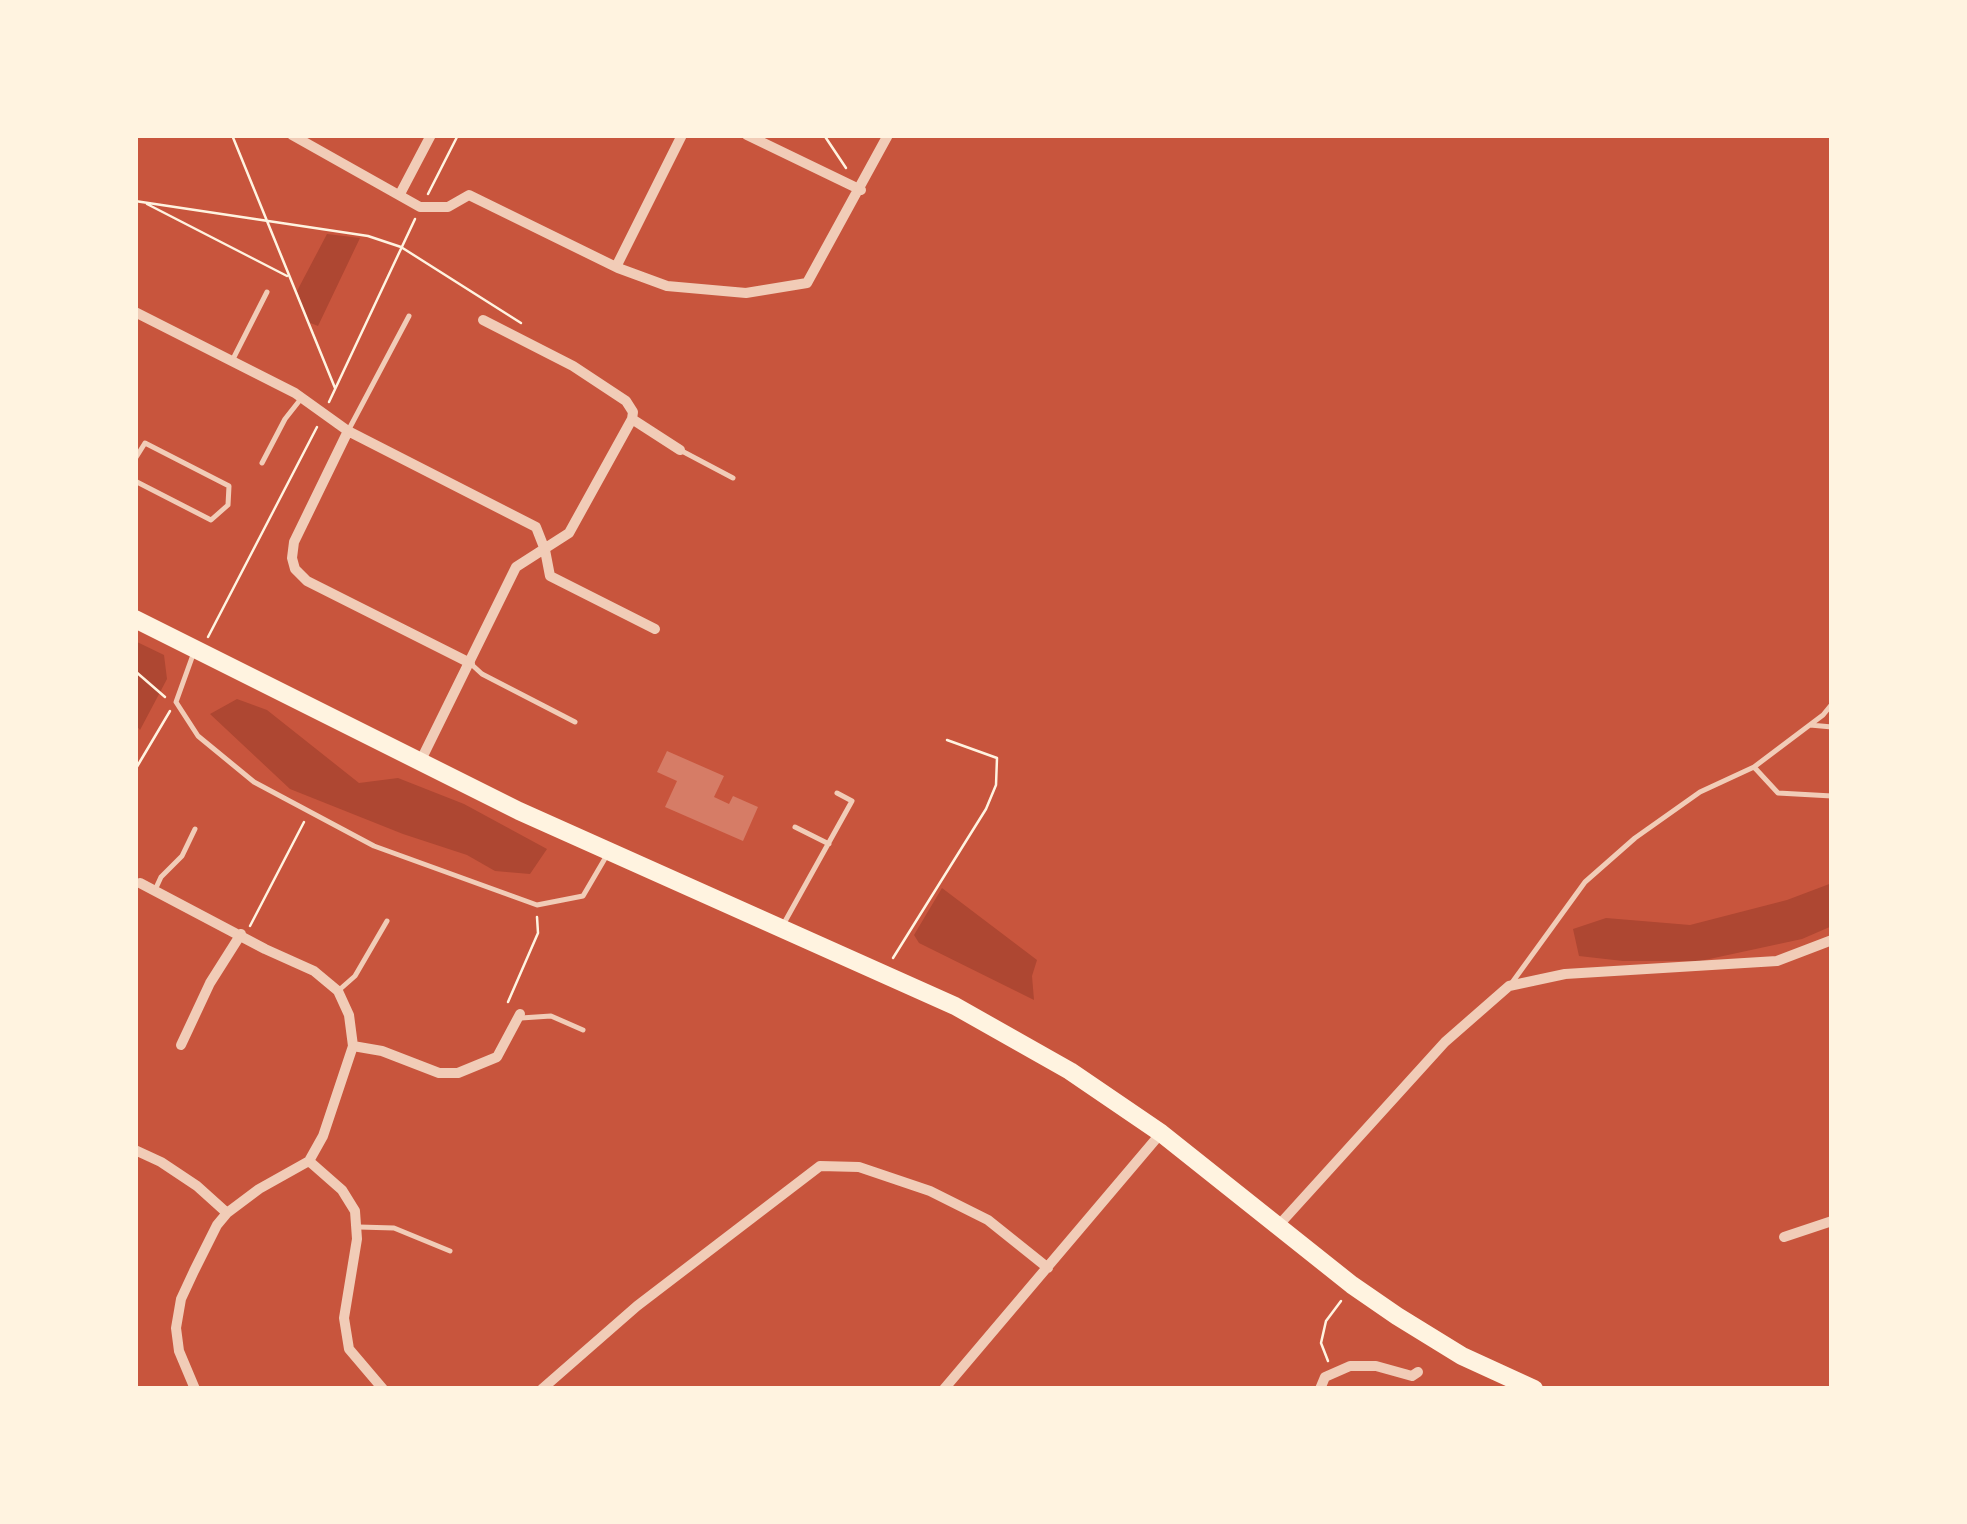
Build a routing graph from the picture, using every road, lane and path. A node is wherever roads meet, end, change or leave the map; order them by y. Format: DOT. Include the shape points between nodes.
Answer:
graph roads {
  1 [pos="232,135"];
  2 [pos="292,135"];
  3 [pos="431,135"];
  4 [pos="458,135"];
  5 [pos="682,135"];
  6 [pos="747,135"];
  7 [pos="824,135"];
  8 [pos="888,135"];
  9 [pos="861,190"];
  10 [pos="400,194"];
  11 [pos="135,201"];
  12 [pos="143,202"];
  13 [pos="420,207"];
  14 [pos="265,219"];
  15 [pos="401,247"];
  16 [pos="616,267"];
  17 [pos="288,277"];
  18 [pos="267,292"];
  19 [pos="135,312"];
  20 [pos="409,316"];
  21 [pos="483,320"];
  22 [pos="530,328"];
  23 [pos="232,361"];
  24 [pos="335,389"];
  25 [pos="302,398"];
  26 [pos="324,413"];
  27 [pos="632,419"];
  28 [pos="348,430"];
  29 [pos="680,450"];
  30 [pos="135,459"];
  31 [pos="262,462"];
  32 [pos="734,478"];
  33 [pos="135,481"];
  34 [pos="545,550"];
  35 [pos="135,619"];
  36 [pos="655,629"];
  37 [pos="198,651"];
  38 [pos="470,663"];
  39 [pos="135,671"];
  40 [pos="176,702"];
  41 [pos="1832,704"];
  42 [pos="575,722"];
  43 [pos="1810,726"];
  44 [pos="1832,728"];
  45 [pos="947,740"];
  46 [pos="420,763"];
  47 [pos="1754,766"];
  48 [pos="135,770"];
  49 [pos="837,793"];
  50 [pos="1832,796"];
  51 [pos="309,812"];
  52 [pos="195,828"];
  53 [pos="794,828"];
  54 [pos="828,844"];
  55 [pos="609,851"];
  56 [pos="140,882"];
  57 [pos="155,890"];
  58 [pos="537,905"];
  59 [pos="387,921"];
  60 [pos="782,928"];
  61 [pos="242,935"];
  62 [pos="1832,940"];
  63 [pos="884,972"];
  64 [pos="1509,986"];
  65 [pos="338,990"];
  66 [pos="519,1016"];
  67 [pos="582,1030"];
  68 [pos="180,1045"];
  69 [pos="353,1046"];
  70 [pos="1161,1132"];
  71 [pos="135,1150"];
  72 [pos="309,1161"];
  73 [pos="227,1212"];
  74 [pos="1832,1220"];
  75 [pos="1278,1226"];
  76 [pos="358,1227"];
  77 [pos="1784,1238"];
  78 [pos="450,1251"];
  79 [pos="1048,1268"];
  80 [pos="1352,1284"];
  81 [pos="1329,1363"];
  82 [pos="1418,1372"];
  83 [pos="195,1389"];
  84 [pos="383,1389"];
  85 [pos="542,1389"];
  86 [pos="944,1389"];
  87 [pos="1320,1389"];
  88 [pos="1534,1389"];
  1 -- 14 [label="path"];
  2 -- 10 [label="street"];
  3 -- 10 [label="street"];
  4 -- 13 [label="path"];
  5 -- 16 [label="street"];
  6 -- 9 [label="street"];
  7 -- 9 [label="path"];
  8 -- 9 [label="street"];
  9 -- 16 [label="street" via="807,283 746,293 668,286"];
  10 -- 13 [label="street"];
  11 -- 12 [label="path"];
  12 -- 14 [label="path"];
  12 -- 17 [label="path"];
  13 -- 15 [label="path"];
  13 -- 16 [label="street" via="448,207 469,195"];
  14 -- 15 [label="path"];
  14 -- 17 [label="path"];
  15 -- 22 [label="path"];
  15 -- 24 [label="path"];
  17 -- 24 [label="path"];
  18 -- 23 [label="lane"];
  19 -- 23 [label="street"];
  20 -- 28 [label="lane"];
  21 -- 27 [label="street" via="626,400"];
  23 -- 25 [label="street"];
  24 -- 26 [label="path"];
  25 -- 26 [label="street"];
  25 -- 31 [label="lane"];
  26 -- 28 [label="street"];
  26 -- 37 [label="path"];
  27 -- 29 [label="street"];
  27 -- 34 [label="street" via="569,534"];
  28 -- 34 [label="street" via="536,528"];
  28 -- 38 [label="street" via="294,542 295,569"];
  29 -- 32 [label="lane"];
  30 -- 33 [label="lane" via="146,443 229,486 228,505 211,520"];
  34 -- 36 [label="street" via="550,576"];
  34 -- 38 [label="street" via="516,567"];
  35 -- 37 [label="highway"];
  37 -- 40 [label="lane"];
  37 -- 46 [label="highway"];
  38 -- 42 [label="lane"];
  38 -- 46 [label="street"];
  39 -- 40 [label="path"];
  40 -- 48 [label="path"];
  40 -- 51 [label="lane" via="198,736 254,782"];
  41 -- 43 [label="lane"];
  43 -- 44 [label="lane"];
  43 -- 47 [label="lane"];
  45 -- 63 [label="path" via="997,758 996,786"];
  46 -- 55 [label="highway"];
  47 -- 50 [label="lane" via="1778,793"];
  47 -- 64 [label="lane" via="1700,792 1598,871"];
  49 -- 54 [label="lane" via="852,801"];
  51 -- 58 [label="lane" via="374,846"];
  51 -- 61 [label="path"];
  52 -- 57 [label="lane"];
  53 -- 54 [label="lane"];
  54 -- 60 [label="lane"];
  55 -- 58 [label="lane" via="583,896"];
  55 -- 60 [label="highway"];
  56 -- 57 [label="street"];
  57 -- 61 [label="street"];
  58 -- 66 [label="path" via="538,933 508,1002"];
  59 -- 65 [label="lane" via="355,976"];
  60 -- 63 [label="highway"];
  61 -- 65 [label="street"];
  61 -- 68 [label="street"];
  62 -- 64 [label="street" via="1777,961 1564,974"];
  63 -- 70 [label="highway" via="1070,1071"];
  64 -- 75 [label="street" via="1445,1042"];
  65 -- 69 [label="street"];
  66 -- 67 [label="lane" via="551,1016"];
  66 -- 69 [label="street" via="497,1057 458,1073"];
  69 -- 72 [label="street"];
  70 -- 75 [label="highway"];
  70 -- 79 [label="street"];
  71 -- 73 [label="street"];
  72 -- 73 [label="street"];
  72 -- 76 [label="street" via="342,1190"];
  73 -- 83 [label="street" via="182,1299 176,1328"];
  74 -- 77 [label="street"];
  75 -- 80 [label="highway"];
  76 -- 78 [label="lane" via="394,1228"];
  76 -- 84 [label="street" via="344,1318 349,1349"];
  79 -- 85 [label="street" via="988,1220 930,1191 860,1167 820,1166 637,1306"];
  79 -- 86 [label="street"];
  80 -- 81 [label="path" via="1326,1321 1321,1344"];
  80 -- 88 [label="highway" via="1462,1356"];
  82 -- 87 [label="street" via="1350,1366 1325,1377"];
}
